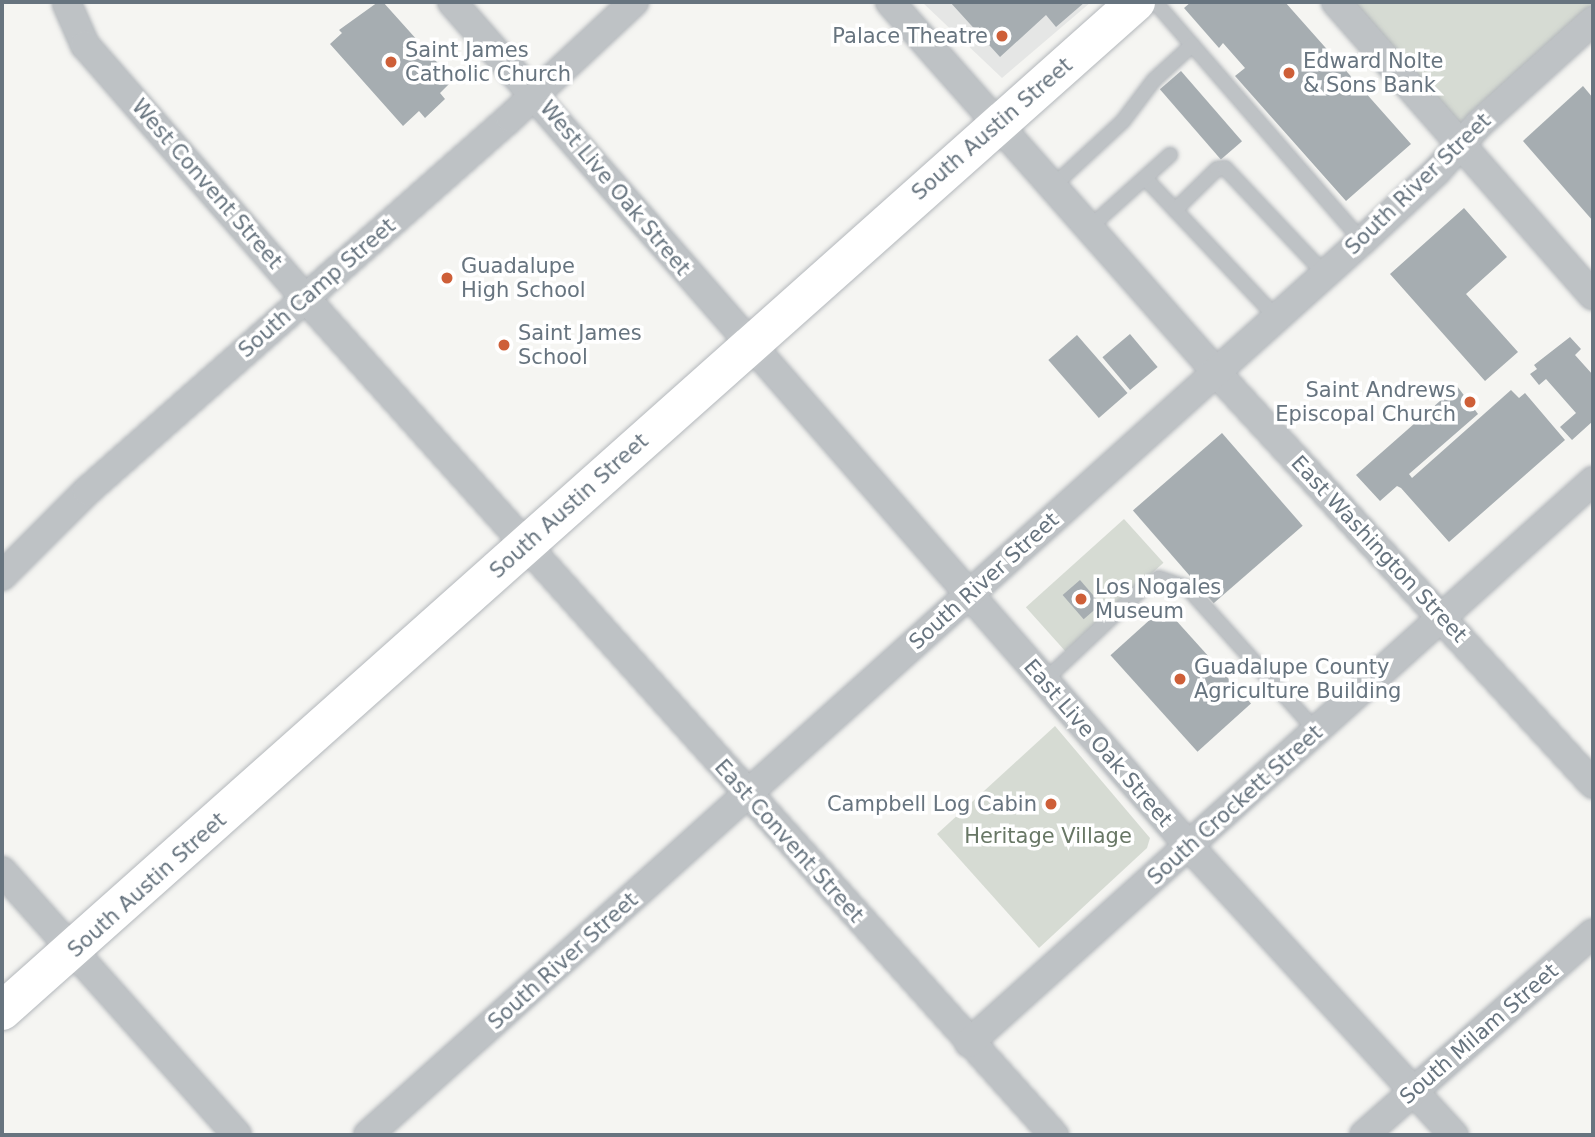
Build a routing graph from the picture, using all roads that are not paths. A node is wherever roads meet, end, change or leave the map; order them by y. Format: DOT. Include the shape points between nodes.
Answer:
graph roads {
  1 [pos="452,2"];
  2 [pos="634,2"];
  3 [pos="890,2"];
  4 [pos="1136,2"];
  5 [pos="1154,2"];
  6 [pos="1336,2"];
  7 [pos="67,4"];
  8 [pos="1593,21"];
  9 [pos="1192,45"];
  10 [pos="534,92"];
  11 [pos="1000,123"];
  12 [pos="1461,147"];
  13 [pos="1170,155"];
  14 [pos="1145,178"];
  15 [pos="1054,185"];
  16 [pos="1175,210"];
  17 [pos="1090,227"];
  18 [pos="1362,241"];
  19 [pos="1324,273"];
  20 [pos="1593,296"];
  21 [pos="306,299"];
  22 [pos="1275,316"];
  23 [pos="749,344"];
  24 [pos="1215,370"];
  25 [pos="1593,481"];
  26 [pos="525,547"];
  27 [pos="2,576"];
  28 [pos="968,595"];
  29 [pos="1441,620"];
  30 [pos="1044,681"];
  31 [pos="1317,732"];
  32 [pos="1593,784"];
  33 [pos="748,796"];
  34 [pos="1189,846"];
  35 [pos="2,871"];
  36 [pos="1593,933"];
  37 [pos="73,952"];
  38 [pos="2,1011"];
  39 [pos="969,1043"];
  40 [pos="1416,1090"];
  41 [pos="237,1135"];
  42 [pos="368,1135"];
  43 [pos="1054,1135"];
  44 [pos="1364,1135"];
  45 [pos="1454,1135"];
  1 -- 10 [label="street, West Live Oak Street"];
  2 -- 10 [label="street, South Camp Street"];
  3 -- 11 [label="street, East Washington Street"];
  4 -- 11 [label="main road, South Austin Street"];
  5 -- 9 [label="lane"];
  6 -- 12 [label="street"];
  7 -- 21 [label="street, West Convent Street" via="85,45"];
  8 -- 12 [label="street, South River Street" via="1479,124"];
  9 -- 15 [label="lane"];
  9 -- 18 [label="lane"];
  10 -- 21 [label="street, South Camp Street"];
  10 -- 23 [label="street, West Live Oak Street"];
  11 -- 15 [label="street, East Washington Street"];
  11 -- 23 [label="main road, South Austin Street"];
  12 -- 18 [label="street, South River Street"];
  12 -- 20 [label="street"];
  13 -- 14 [label="lane"];
  14 -- 16 [label="lane"];
  14 -- 17 [label="lane"];
  15 -- 17 [label="street, East Washington Street"];
  16 -- 19 [label="lane" via="1217,169 1225,168"];
  16 -- 22 [label="lane"];
  17 -- 24 [label="street, East Washington Street"];
  18 -- 19 [label="street, South River Street"];
  19 -- 22 [label="street, South River Street"];
  21 -- 26 [label="street, West Convent Street"];
  21 -- 27 [label="street, South Camp Street" via="87,491"];
  22 -- 24 [label="street, South River Street"];
  23 -- 26 [label="main road, South Austin Street"];
  23 -- 28 [label="street, East Live Oak Street"];
  24 -- 28 [label="street, South River Street"];
  24 -- 29 [label="street, East Washington Street"];
  25 -- 29 [label="street, South Crockett Street"];
  26 -- 33 [label="street, East Convent Street"];
  26 -- 37 [label="main road, South Austin Street"];
  28 -- 30 [label="street, East Live Oak Street"];
  28 -- 33 [label="street, South River Street"];
  29 -- 31 [label="street, South Crockett Street"];
  29 -- 32 [label="street, East Washington Street"];
  30 -- 31 [label="lane" via="1159,578 1188,588"];
  30 -- 34 [label="street, East Live Oak Street"];
  31 -- 34 [label="street, South Crockett Street"];
  33 -- 39 [label="street, East Convent Street"];
  33 -- 42 [label="street, South River Street"];
  34 -- 39 [label="street, South Crockett Street"];
  34 -- 40 [label="street, East Live Oak Street"];
  35 -- 37 [label="street"];
  36 -- 40 [label="street, South Milam Street"];
  37 -- 38 [label="main road, South Austin Street"];
  37 -- 41 [label="street"];
  39 -- 43 [label="street, East Convent Street"];
  40 -- 44 [label="street, South Milam Street"];
  40 -- 45 [label="street, East Live Oak Street"];
}
